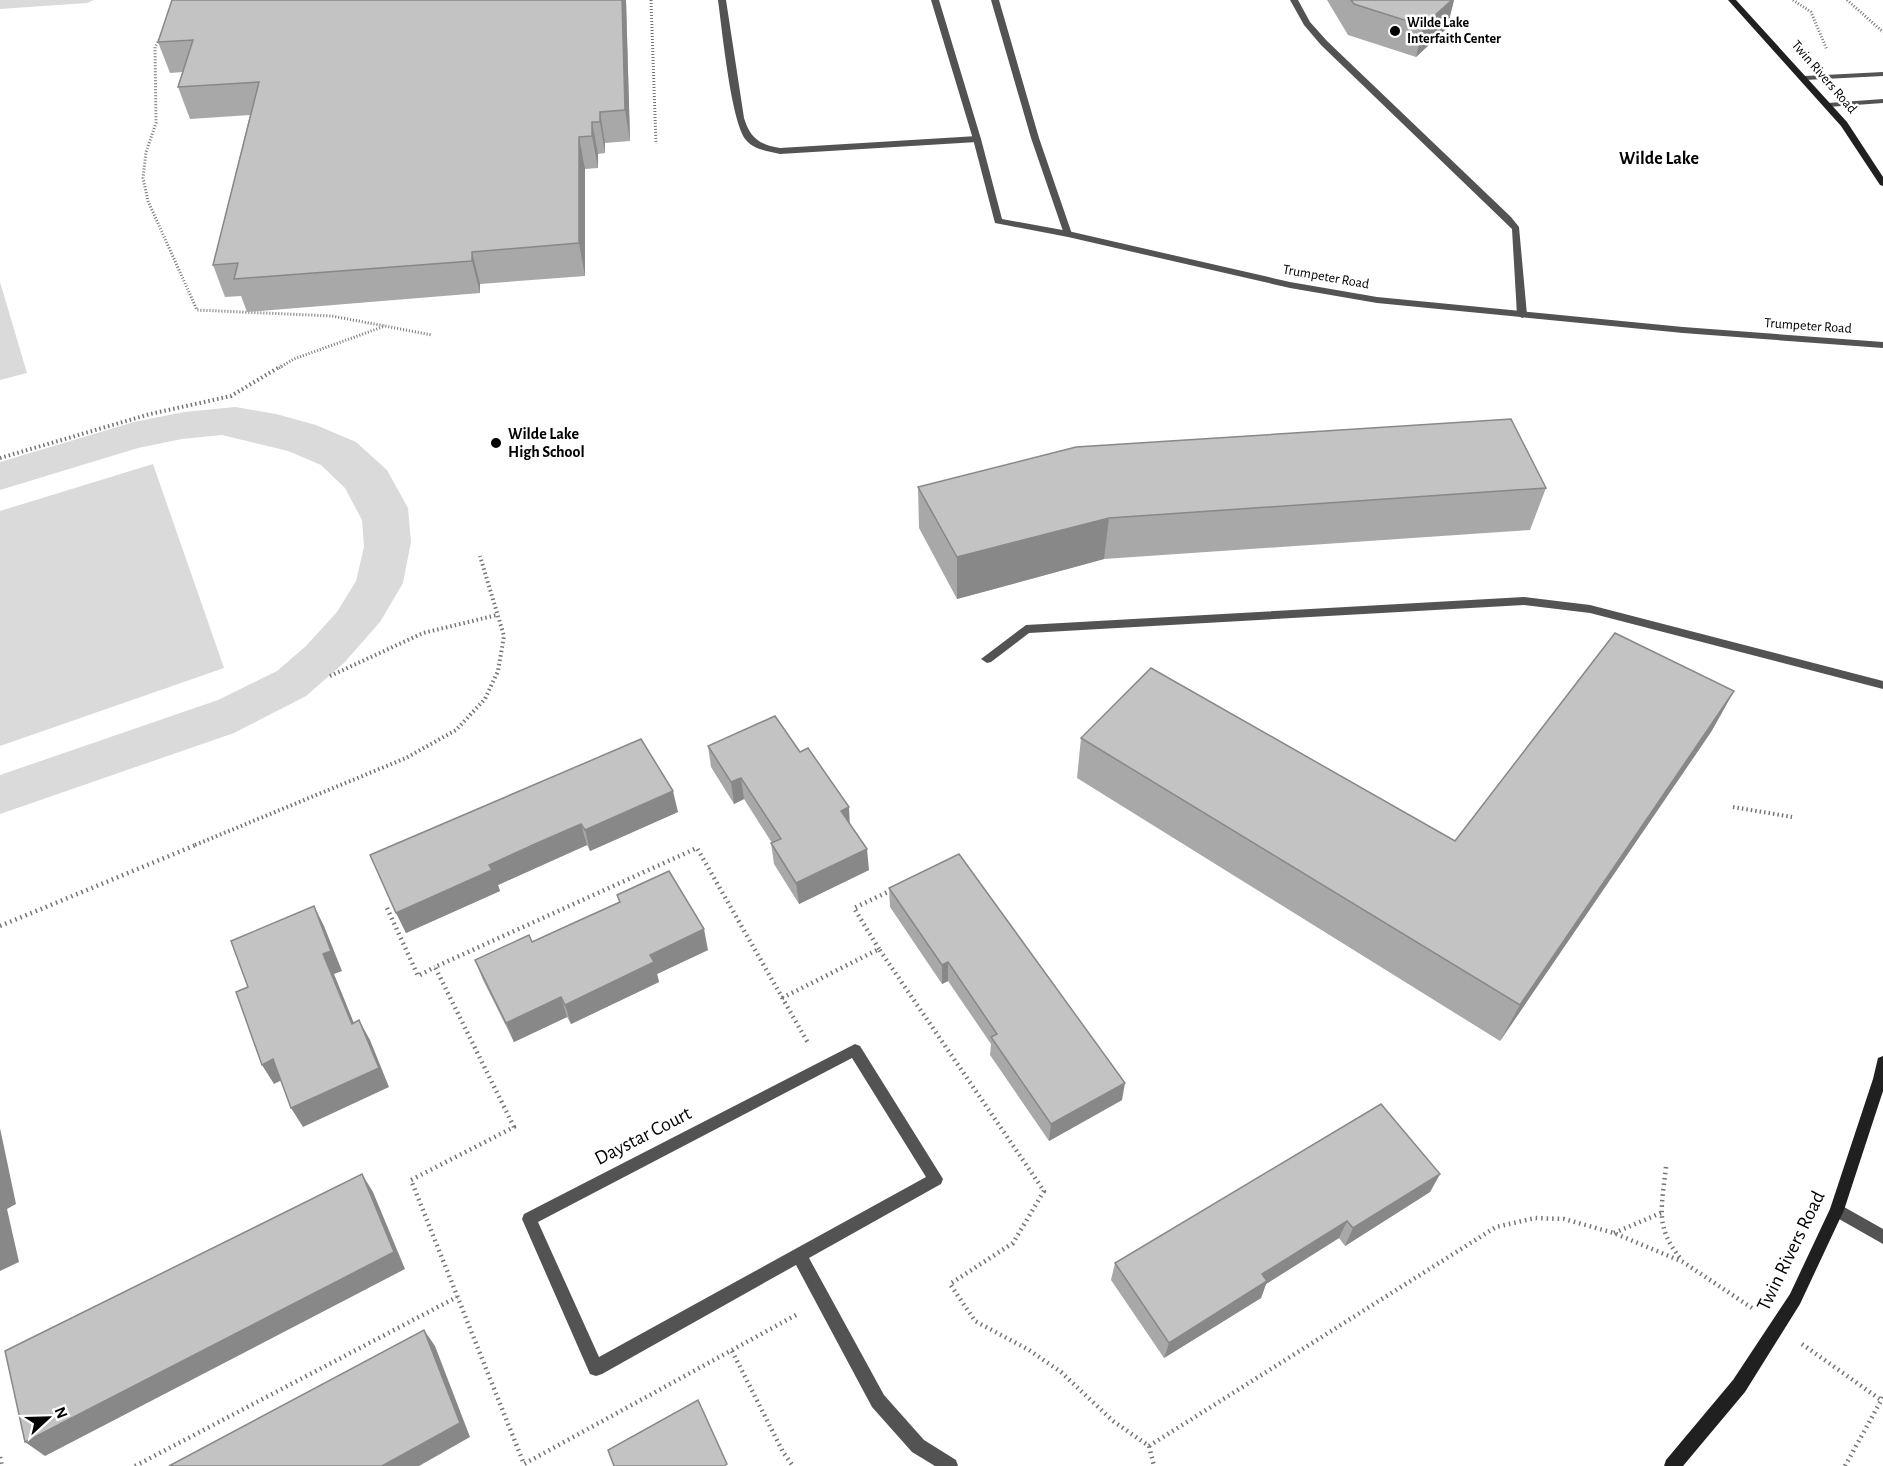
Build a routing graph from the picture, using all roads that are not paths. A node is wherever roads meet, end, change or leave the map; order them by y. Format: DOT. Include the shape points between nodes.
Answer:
graph roads {
  1 [pos="723,0"];
  2 [pos="935,0"];
  3 [pos="995,0"];
  4 [pos="1294,0"];
  5 [pos="1732,0"];
  6 [pos="1883,74"];
  7 [pos="1805,78"];
  8 [pos="1883,101"];
  9 [pos="1828,105"];
  10 [pos="977,140"];
  11 [pos="1883,183"];
  12 [pos="1068,234"];
  13 [pos="1522,315"];
  14 [pos="1883,345"];
  15 [pos="987,659"];
  16 [pos="1883,685"];
  17 [pos="1883,1062"];
  18 [pos="1837,1210"];
  19 [pos="1883,1236"];
  20 [pos="799,1255"];
  21 [pos="950,1466"];
  22 [pos="1672,1466"];
  1 -- 10 [label="street" via="740,118 744,134 754,144 780,151"];
  2 -- 10 [label="street, Trumpeter Road"];
  3 -- 12 [label="street"];
  4 -- 13 [label="street" via="1324,43 1516,229"];
  5 -- 7 [label="street, Twin Rivers Road"];
  6 -- 7 [label="street"];
  7 -- 9 [label="street, Twin Rivers Road"];
  8 -- 9 [label="street"];
  9 -- 11 [label="street, Twin Rivers Road"];
  10 -- 12 [label="street, Trumpeter Road" via="998,221"];
  12 -- 13 [label="street, Trumpeter Road" via="1290,285 1377,300"];
  13 -- 14 [label="street, Trumpeter Road"];
  15 -- 16 [label="street" via="1026,629 1524,600 1590,609"];
  17 -- 18 [label="street, Twin Rivers Road"];
  18 -- 19 [label="street"];
  18 -- 22 [label="street, Twin Rivers Road" via="1778,1326 1739,1386"];
  20 -- 20 [label="street, Daystar Court" via="596,1368 529,1219 855,1050 936,1179"];
  20 -- 21 [label="street" via="878,1401 918,1446"];
}
